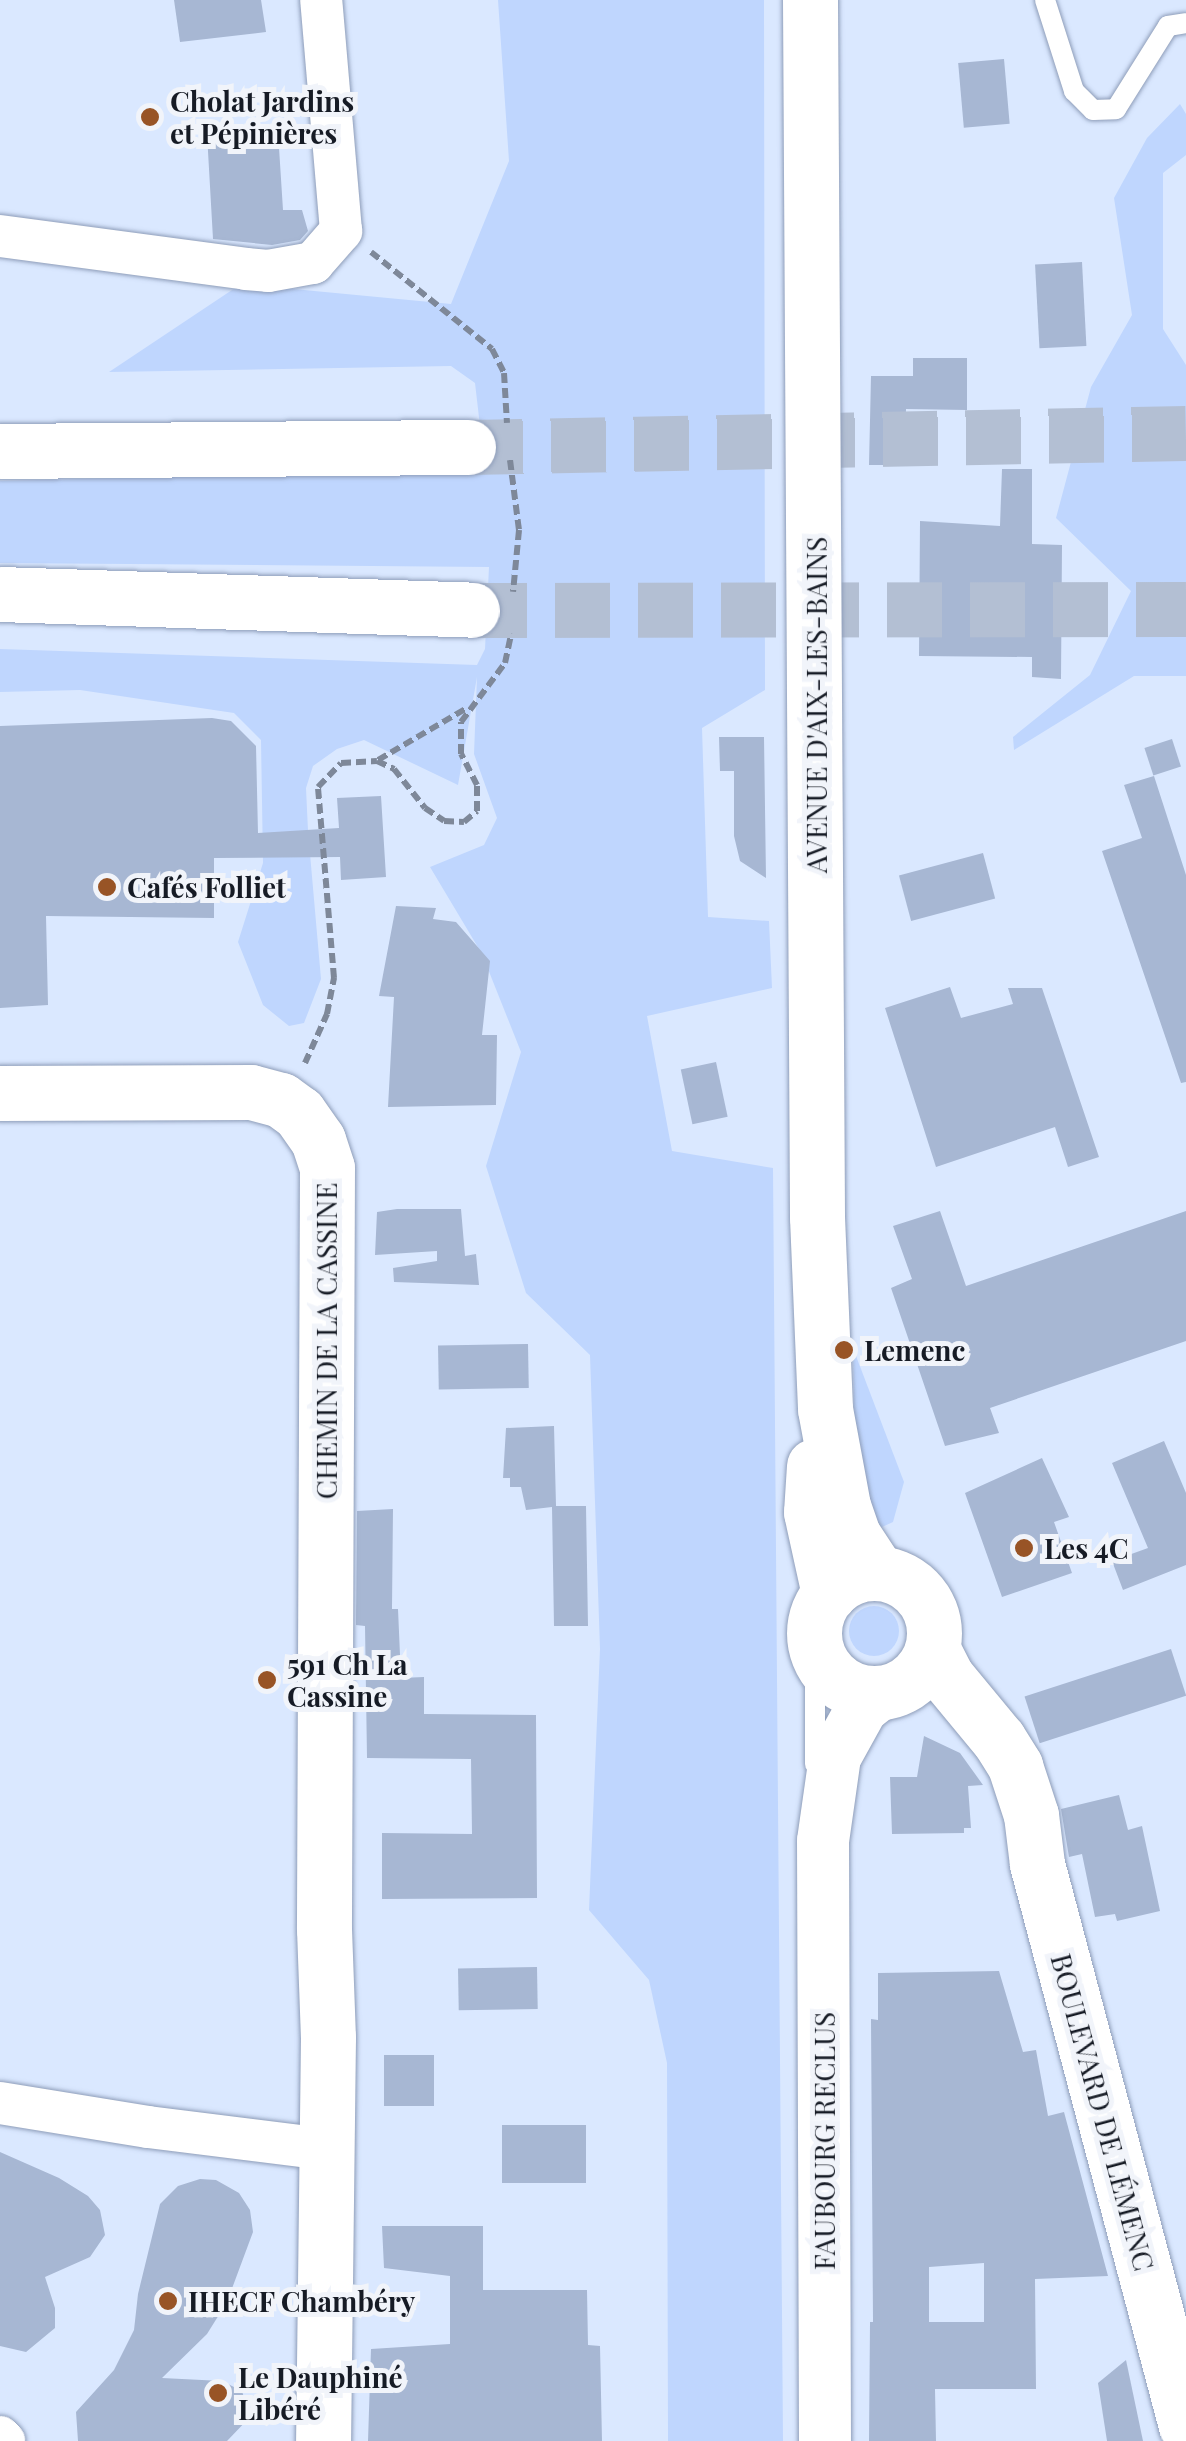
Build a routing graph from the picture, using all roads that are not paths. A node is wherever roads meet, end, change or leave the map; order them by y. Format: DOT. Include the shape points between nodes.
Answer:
graph roads {
  1 [pos="321,0"];
  2 [pos="810,0"];
  3 [pos="1045,0"];
  4 [pos="1186,23"];
  5 [pos="0,236"];
  6 [pos="494,441"];
  7 [pos="0,451"];
  8 [pos="0,594"];
  9 [pos="499,616"];
  10 [pos="0,1093"];
  11 [pos="825,1409"];
  12 [pos="878,1573"];
  13 [pos="822,1620"];
  14 [pos="903,1678"];
  15 [pos="822,1842"];
  16 [pos="0,2103"];
  17 [pos="326,2149"];
  18 [pos="1179,2372"];
  19 [pos="1186,2426"];
  20 [pos="323,2441"];
  21 [pos="825,2441"];
  1 -- 5 [label="street" via="341,232 313,263 268,271"];
  2 -- 11 [label="main road, AVENUE D'AIX-LES-BAINS" via="817,1217"];
  3 -- 4 [label="lane" via="1074,91 1093,110 1116,109 1168,26"];
  6 -- 7 [label="main road"];
  8 -- 9 [label="main road"];
  10 -- 17 [label="main road, CHEMIN DE LA CASSINE" via="251,1092 281,1100 312,1128 324,1154"];
  11 -- 12 [label="main road, AVENUE D'AIX-LES-BAINS" via="842,1506"];
  11 -- 13 [label="main road, AVENUE D'AIX-LES-BAINS" via="811,1512"];
  12 -- 13 [label="main road" via="860,1574"];
  12 -- 14 [label="main road" via="918,1591 935,1628"];
  13 -- 14 [label="main road" via="823,1666 838,1682 858,1692"];
  13 -- 15 [label="lane, FAUBOURG RECLUS" via="815,1759"];
  14 -- 15 [label="street, FAUBOURG RECLUS" via="862,1708 835,1757"];
  14 -- 18 [label="main road, BOULEVARD DE LÉMENC" via="946,1676 1014,1766 1032,1816 1037,1864 1113,2156"];
  15 -- 21 [label="street, FAUBOURG RECLUS"];
  16 -- 17 [label="street"];
  17 -- 20 [label="main road, CHEMIN DE LA CASSINE"];
  18 -- 19 [label="main road, BOULEVARD DE LÉMENC"];
}
